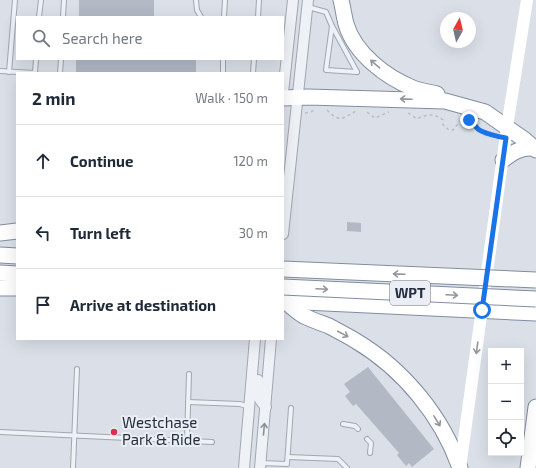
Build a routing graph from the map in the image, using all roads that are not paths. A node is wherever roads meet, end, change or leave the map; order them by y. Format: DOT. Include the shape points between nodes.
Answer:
graph roads {
  1 [pos="15,0"];
  2 [pos="41,0"];
  3 [pos="64,0"];
  4 [pos="196,0"];
  5 [pos="225,0"];
  6 [pos="259,0"];
  7 [pos="293,0"];
  8 [pos="341,0"];
  9 [pos="527,0"];
  10 [pos="308,4"];
  11 [pos="39,16"];
  12 [pos="63,16"];
  13 [pos="200,16"];
  14 [pos="224,16"];
  15 [pos="258,16"];
  16 [pos="332,26"];
  17 [pos="36,60"];
  18 [pos="61,60"];
  19 [pos="223,60"];
  20 [pos="254,60"];
  21 [pos="0,71"];
  22 [pos="9,72"];
  23 [pos="16,72"];
  24 [pos="35,72"];
  25 [pos="60,72"];
  26 [pos="223,72"];
  27 [pos="253,72"];
  28 [pos="288,96"];
  29 [pos="445,101"];
  30 [pos="506,133"];
  31 [pos="530,147"];
  32 [pos="503,160"];
  33 [pos="284,206"];
  34 [pos="16,231"];
  35 [pos="0,233"];
  36 [pos="0,255"];
  37 [pos="16,256"];
  38 [pos="284,269"];
  39 [pos="0,273"];
  40 [pos="16,274"];
  41 [pos="536,280"];
  42 [pos="0,288"];
  43 [pos="16,288"];
  44 [pos="284,296"];
  45 [pos="536,299"];
  46 [pos="482,310"];
  47 [pos="536,313"];
  48 [pos="271,340"];
  49 [pos="255,341"];
  50 [pos="77,369"];
  51 [pos="189,374"];
  52 [pos="188,402"];
  53 [pos="249,407"];
  54 [pos="266,407"];
  55 [pos="536,407"];
  56 [pos="291,408"];
  57 [pos="343,424"];
  58 [pos="358,429"];
  59 [pos="0,432"];
  60 [pos="74,435"];
  61 [pos="367,439"];
  62 [pos="187,440"];
  63 [pos="212,442"];
  64 [pos="370,453"];
  65 [pos="288,457"];
  66 [pos="260,465"];
  67 [pos="287,466"];
  68 [pos="72,468"];
  69 [pos="244,468"];
  70 [pos="347,468"];
  71 [pos="460,468"];
  72 [pos="528,468"];
  1 -- 22 [label="lane"];
  2 -- 11 [label="lane"];
  3 -- 12 [label="lane"];
  4 -- 13 [label="lane"];
  5 -- 14 [label="lane"];
  6 -- 15 [label="lane"];
  7 -- 28 [label="street"];
  29 -- 8 [label="highway, one-way" via="439,94 398,81 367,58 354,42 346,25"];
  9 -- 30 [label="main road"];
  10 -- 16 [label="lane" via="326,12"];
  10 -- 28 [label="street"];
  16 -- 16 [label="lane" via="339,39 357,72 326,70"];
  17 -- 24 [label="lane"];
  18 -- 25 [label="lane"];
  19 -- 26 [label="lane"];
  20 -- 27 [label="lane"];
  21 -- 22 [label="lane"];
  22 -- 23 [label="lane"];
  29 -- 28 [label="highway, one-way"];
  28 -- 33 [label="street"];
  29 -- 30 [label="highway" via="485,112"];
  30 -- 31 [label="highway"];
  30 -- 32 [label="main road"];
  31 -- 32 [label="highway" via="518,150"];
  32 -- 46 [label="main road"];
  34 -- 35 [label="highway"];
  36 -- 37 [label="highway"];
  41 -- 38 [label="highway, WPT, one-way, bridge"];
  39 -- 40 [label="highway"];
  42 -- 43 [label="highway"];
  44 -- 45 [label="highway, WPT, one-way, bridge"];
  44 -- 46 [label="highway"];
  44 -- 71 [label="highway, one-way" via="304,316 331,327 373,352 409,384 437,421"];
  46 -- 47 [label="highway"];
  46 -- 71 [label="main road, one-way"];
  48 -- 54 [label="street"];
  49 -- 53 [label="street"];
  49 -- 54 [label="street" via="259,368 257,392 260,402"];
  50 -- 60 [label="lane"];
  51 -- 52 [label="lane"];
  52 -- 53 [label="lane" via="240,404"];
  52 -- 62 [label="lane"];
  53 -- 69 [label="street"];
  66 -- 54 [label="street, one-way"];
  55 -- 72 [label="highway"];
  56 -- 65 [label="lane"];
  57 -- 58 [label="lane"];
  59 -- 60 [label="lane"];
  60 -- 62 [label="lane"];
  60 -- 68 [label="lane"];
  61 -- 64 [label="lane" via="371,444"];
  62 -- 63 [label="lane"];
  65 -- 67 [label="lane"];
  65 -- 70 [label="lane" via="338,459"];
  66 -- 67 [label="lane"];
}
